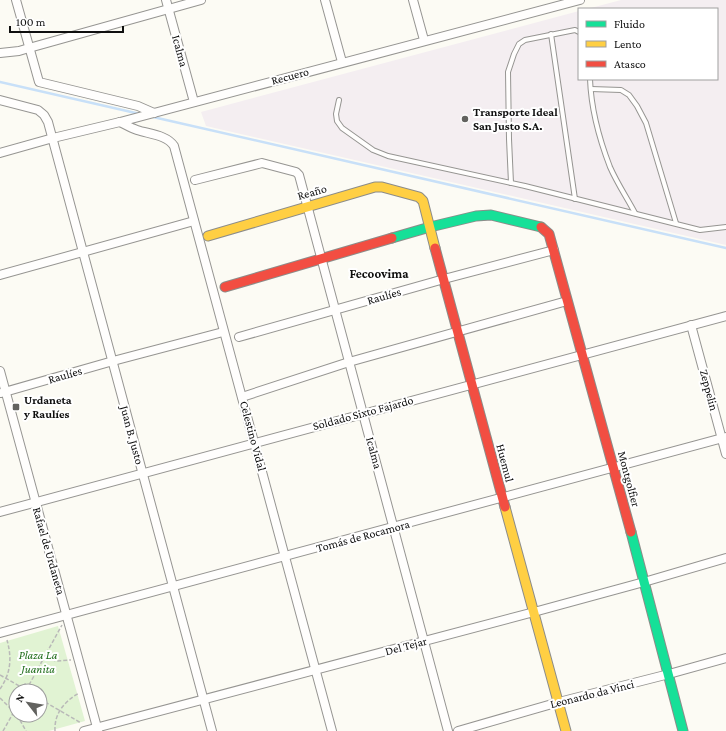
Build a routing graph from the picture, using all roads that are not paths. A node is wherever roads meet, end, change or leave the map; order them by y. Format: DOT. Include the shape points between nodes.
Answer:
graph roads {
  1 [pos="16,0"];
  2 [pos="166,0"];
  3 [pos="201,0"];
  4 [pos="325,0"];
  5 [pos="413,0"];
  6 [pos="580,0"];
  7 [pos="559,3"];
  8 [pos="169,9"];
  9 [pos="578,32"];
  10 [pos="551,34"];
  11 [pos="424,40"];
  12 [pos="29,48"];
  13 [pos="0,52"];
  14 [pos="342,62"];
  15 [pos="590,80"];
  16 [pos="591,89"];
  17 [pos="0,100"];
  18 [pos="339,100"];
  19 [pos="194,102"];
  20 [pos="154,113"];
  21 [pos="120,122"];
  22 [pos="52,138"];
  23 [pos="0,153"];
  24 [pos="195,180"];
  25 [pos="511,183"];
  26 [pos="575,198"];
  27 [pos="423,201"];
  28 [pos="307,206"];
  29 [pos="636,214"];
  30 [pos="194,221"];
  31 [pos="676,223"];
  32 [pos="430,227"];
  33 [pos="726,227"];
  34 [pos="208,236"];
  35 [pos="554,250"];
  36 [pos="82,252"];
  37 [pos="321,258"];
  38 [pos="0,275"];
  39 [pos="444,279"];
  40 [pos="225,287"];
  41 [pos="567,301"];
  42 [pos="335,309"];
  43 [pos="726,316"];
  44 [pos="691,325"];
  45 [pos="458,331"];
  46 [pos="223,332"];
  47 [pos="239,337"];
  48 [pos="583,354"];
  49 [pos="113,361"];
  50 [pos="349,362"];
  51 [pos="0,372"];
  52 [pos="472,385"];
  53 [pos="3,393"];
  54 [pos="242,397"];
  55 [pos="363,413"];
  56 [pos="724,438"];
  57 [pos="254,443"];
  58 [pos="726,454"];
  59 [pos="614,468"];
  60 [pos="142,473"];
  61 [pos="502,497"];
  62 [pos="35,502"];
  63 [pos="0,512"];
  64 [pos="393,528"];
  65 [pos="285,557"];
  66 [pos="726,558"];
  67 [pos="644,582"];
  68 [pos="173,587"];
  69 [pos="534,612"];
  70 [pos="67,615"];
  71 [pos="2,632"];
  72 [pos="424,641"];
  73 [pos="726,658"];
  74 [pos="315,670"];
  75 [pos="669,674"];
  76 [pos="203,700"];
  77 [pos="559,702"];
  78 [pos="93,730"];
  79 [pos="212,731"];
  80 [pos="332,731"];
  81 [pos="448,731"];
  82 [pos="458,731"];
  83 [pos="566,731"];
  84 [pos="683,731"];
  1 -- 12 [label="street"];
  2 -- 8 [label="street, Icalma"];
  3 -- 8 [label="street"];
  4 -- 14 [label="street"];
  5 -- 11 [label="street"];
  6 -- 7 [label="street, Recuero"];
  7 -- 11 [label="street, Recuero"];
  8 -- 12 [label="street"];
  8 -- 19 [label="street, Icalma"];
  9 -- 10 [label="lane"];
  10 -- 25 [label="lane" via="519,44 508,72"];
  10 -- 26 [label="lane"];
  11 -- 14 [label="street, Recuero"];
  12 -- 13 [label="street"];
  12 -- 20 [label="street" via="37,79 41,84 138,106"];
  14 -- 19 [label="street, Recuero"];
  15 -- 16 [label="lane"];
  16 -- 29 [label="lane" via="610,167"];
  16 -- 31 [label="lane" via="621,90 637,106 646,124"];
  17 -- 22 [label="street, Juan B. Justo" via="38,110 48,122"];
  18 -- 25 [label="lane" via="337,121 342,128 373,150 388,156"];
  19 -- 20 [label="street, Recuero"];
  20 -- 21 [label="street, Recuero"];
  21 -- 22 [label="street, Recuero"];
  21 -- 30 [label="street, Celestino Vidal" via="136,130 165,138 174,146"];
  22 -- 23 [label="street, Recuero"];
  22 -- 36 [label="street, Juan B. Justo"];
  24 -- 28 [label="street, Icalma" via="262,163 296,172"];
  25 -- 26 [label="lane"];
  26 -- 29 [label="lane"];
  27 -- 28 [label="street, Reaño" via="419,197 375,187"];
  27 -- 32 [label="street, Huemul"];
  28 -- 34 [label="street, Reaño"];
  28 -- 37 [label="street, Icalma"];
  29 -- 31 [label="lane"];
  30 -- 36 [label="street"];
  30 -- 46 [label="street, Celestino Vidal"];
  31 -- 33 [label="lane" via="700,230"];
  32 -- 35 [label="street, Montgolfier" via="491,215 538,226 549,234"];
  32 -- 37 [label="street"];
  32 -- 39 [label="street, Huemul"];
  35 -- 39 [label="street, Raulíes"];
  35 -- 41 [label="street, Montgolfier"];
  36 -- 38 [label="street"];
  36 -- 49 [label="street, Juan B. Justo"];
  37 -- 40 [label="street"];
  37 -- 42 [label="street, Icalma"];
  39 -- 42 [label="street, Raulíes"];
  39 -- 45 [label="street, Huemul"];
  41 -- 45 [label="street"];
  41 -- 48 [label="street, Montgolfier"];
  42 -- 47 [label="street, Raulíes"];
  42 -- 50 [label="street, Icalma"];
  43 -- 44 [label="street, Soldado Sixto Fajardo"];
  44 -- 48 [label="street, Soldado Sixto Fajardo"];
  44 -- 56 [label="street, Zeppelin"];
  45 -- 50 [label="street"];
  45 -- 52 [label="street, Huemul"];
  46 -- 49 [label="street, Raulíes"];
  46 -- 54 [label="street, Celestino Vidal"];
  48 -- 52 [label="street, Soldado Sixto Fajardo"];
  48 -- 59 [label="street, Montgolfier"];
  49 -- 53 [label="street, Raulíes"];
  49 -- 60 [label="street, Juan B. Justo"];
  50 -- 54 [label="street"];
  50 -- 55 [label="street, Icalma"];
  51 -- 53 [label="street, Rafael de Urdaneta"];
  52 -- 55 [label="street, Soldado Sixto Fajardo"];
  52 -- 61 [label="street, Huemul"];
  53 -- 62 [label="street, Rafael de Urdaneta"];
  54 -- 57 [label="street, Celestino Vidal"];
  55 -- 57 [label="street, Soldado Sixto Fajardo"];
  55 -- 64 [label="street, Icalma"];
  56 -- 58 [label="street, Zeppelin"];
  56 -- 59 [label="street, Tomás de Rocamora"];
  57 -- 60 [label="street, Soldado Sixto Fajardo"];
  57 -- 65 [label="street, Celestino Vidal"];
  59 -- 61 [label="street, Tomás de Rocamora"];
  59 -- 67 [label="street, Montgolfier"];
  60 -- 62 [label="street, Soldado Sixto Fajardo"];
  60 -- 68 [label="street, Juan B. Justo"];
  61 -- 64 [label="street, Tomás de Rocamora"];
  61 -- 69 [label="street, Huemul"];
  62 -- 63 [label="street, Soldado Sixto Fajardo"];
  62 -- 70 [label="street, Rafael de Urdaneta"];
  64 -- 65 [label="street, Tomás de Rocamora"];
  64 -- 72 [label="street, Icalma"];
  65 -- 68 [label="street, Tomás de Rocamora"];
  65 -- 74 [label="street, Celestino Vidal"];
  66 -- 67 [label="street, Del Tejar"];
  67 -- 69 [label="street, Del Tejar"];
  67 -- 75 [label="street, Montgolfier"];
  68 -- 70 [label="street, Tomás de Rocamora"];
  68 -- 76 [label="street, Juan B. Justo"];
  69 -- 72 [label="street, Del Tejar"];
  69 -- 77 [label="street, Huemul"];
  70 -- 71 [label="street, Tomás de Rocamora"];
  70 -- 78 [label="street, Rafael de Urdaneta" via="87,689"];
  72 -- 74 [label="street, Del Tejar"];
  72 -- 81 [label="street, Icalma"];
  73 -- 75 [label="street, Leonardo da Vinci"];
  74 -- 76 [label="street, Del Tejar"];
  74 -- 80 [label="street, Celestino Vidal"];
  75 -- 77 [label="street, Leonardo da Vinci"];
  75 -- 84 [label="street, Montgolfier"];
  76 -- 78 [label="street, Del Tejar"];
  76 -- 79 [label="street, Juan B. Justo"];
  77 -- 82 [label="street, Leonardo da Vinci"];
  77 -- 83 [label="street, Huemul"];
}
